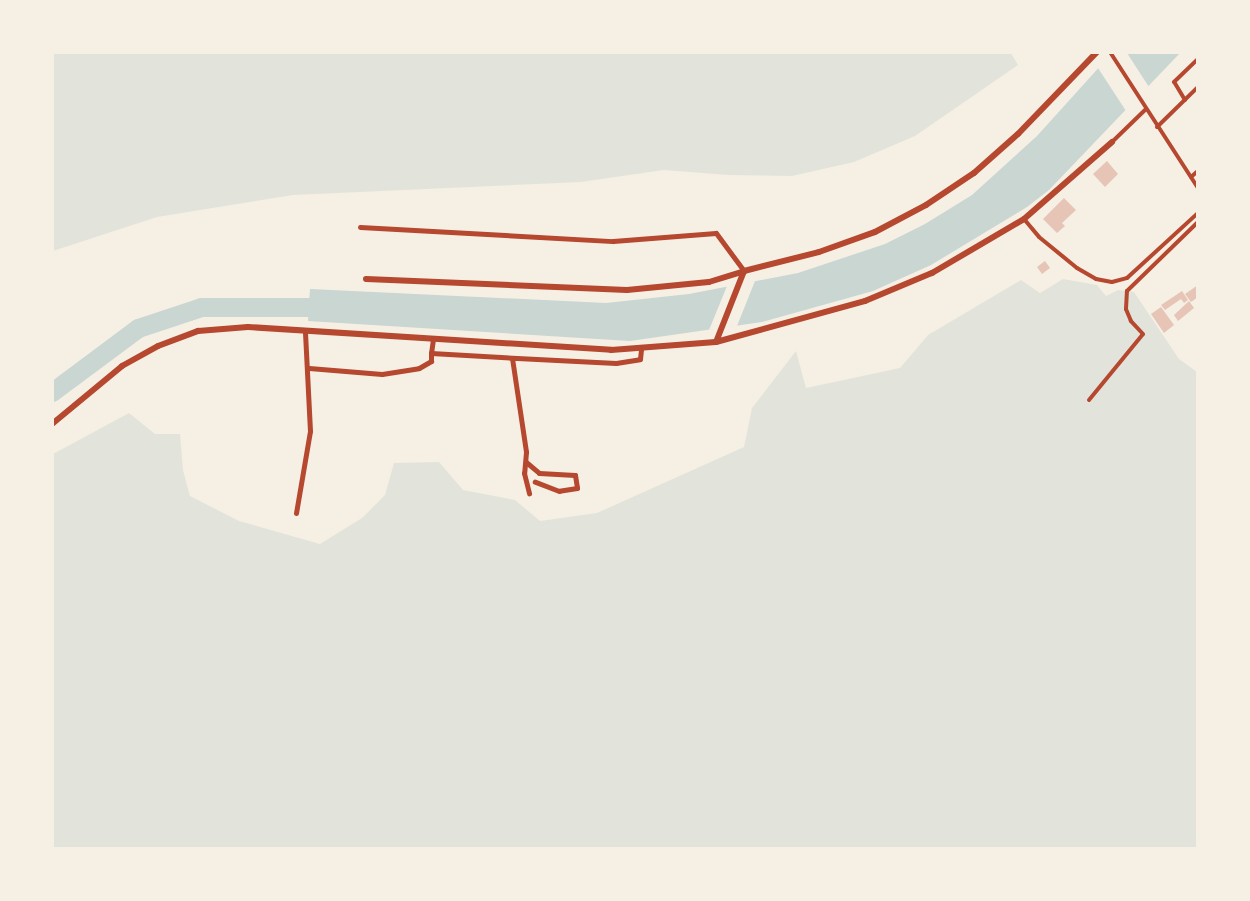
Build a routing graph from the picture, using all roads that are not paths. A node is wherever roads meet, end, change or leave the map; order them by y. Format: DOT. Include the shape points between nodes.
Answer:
graph roads {
  1 [pos="1097,52"];
  2 [pos="1110,52"];
  3 [pos="1198,59"];
  4 [pos="1198,87"];
  5 [pos="1185,100"];
  6 [pos="1146,109"];
  7 [pos="1157,126"];
  8 [pos="1112,142"];
  9 [pos="1198,171"];
  10 [pos="1190,178"];
  11 [pos="1198,188"];
  12 [pos="1198,213"];
  13 [pos="1024,219"];
  14 [pos="1198,222"];
  15 [pos="360,227"];
  16 [pos="744,270"];
  17 [pos="366,279"];
  18 [pos="305,331"];
  19 [pos="432,339"];
  20 [pos="716,342"];
  21 [pos="641,349"];
  22 [pos="431,353"];
  23 [pos="512,358"];
  24 [pos="309,368"];
  25 [pos="1089,400"];
  26 [pos="52,424"];
  27 [pos="526,462"];
  28 [pos="535,482"];
  29 [pos="529,493"];
  30 [pos="296,513"];
  1 -- 16 [label="street" via="1018,134 974,173 926,205 875,232 819,252"];
  2 -- 6 [label="street"];
  3 -- 5 [label="street" via="1174,82"];
  4 -- 5 [label="street"];
  5 -- 7 [label="street"];
  6 -- 7 [label="street"];
  6 -- 8 [label="street"];
  7 -- 10 [label="street"];
  8 -- 13 [label="street"];
  9 -- 10 [label="street"];
  10 -- 11 [label="street"];
  12 -- 13 [label="street" via="1127,278 1112,282 1096,279 1076,268 1039,238"];
  13 -- 20 [label="street" via="963,257 901,288 782,326"];
  14 -- 25 [label="street" via="1127,290 1126,309 1131,322 1143,334"];
  15 -- 16 [label="street" via="614,241 716,233"];
  16 -- 17 [label="street" via="709,282 627,290"];
  16 -- 20 [label="street"];
  18 -- 19 [label="street"];
  18 -- 24 [label="street"];
  18 -- 26 [label="street" via="227,327 178,338 122,366"];
  19 -- 21 [label="street"];
  19 -- 22 [label="street"];
  20 -- 21 [label="street"];
  21 -- 23 [label="street" via="640,359 616,363"];
  22 -- 23 [label="street"];
  22 -- 24 [label="street" via="431,361 419,368 382,374"];
  23 -- 27 [label="street"];
  24 -- 30 [label="street" via="306,378 310,431"];
  27 -- 28 [label="street" via="539,473 576,476 577,488 559,491"];
  27 -- 29 [label="street" via="524,473"];
}
